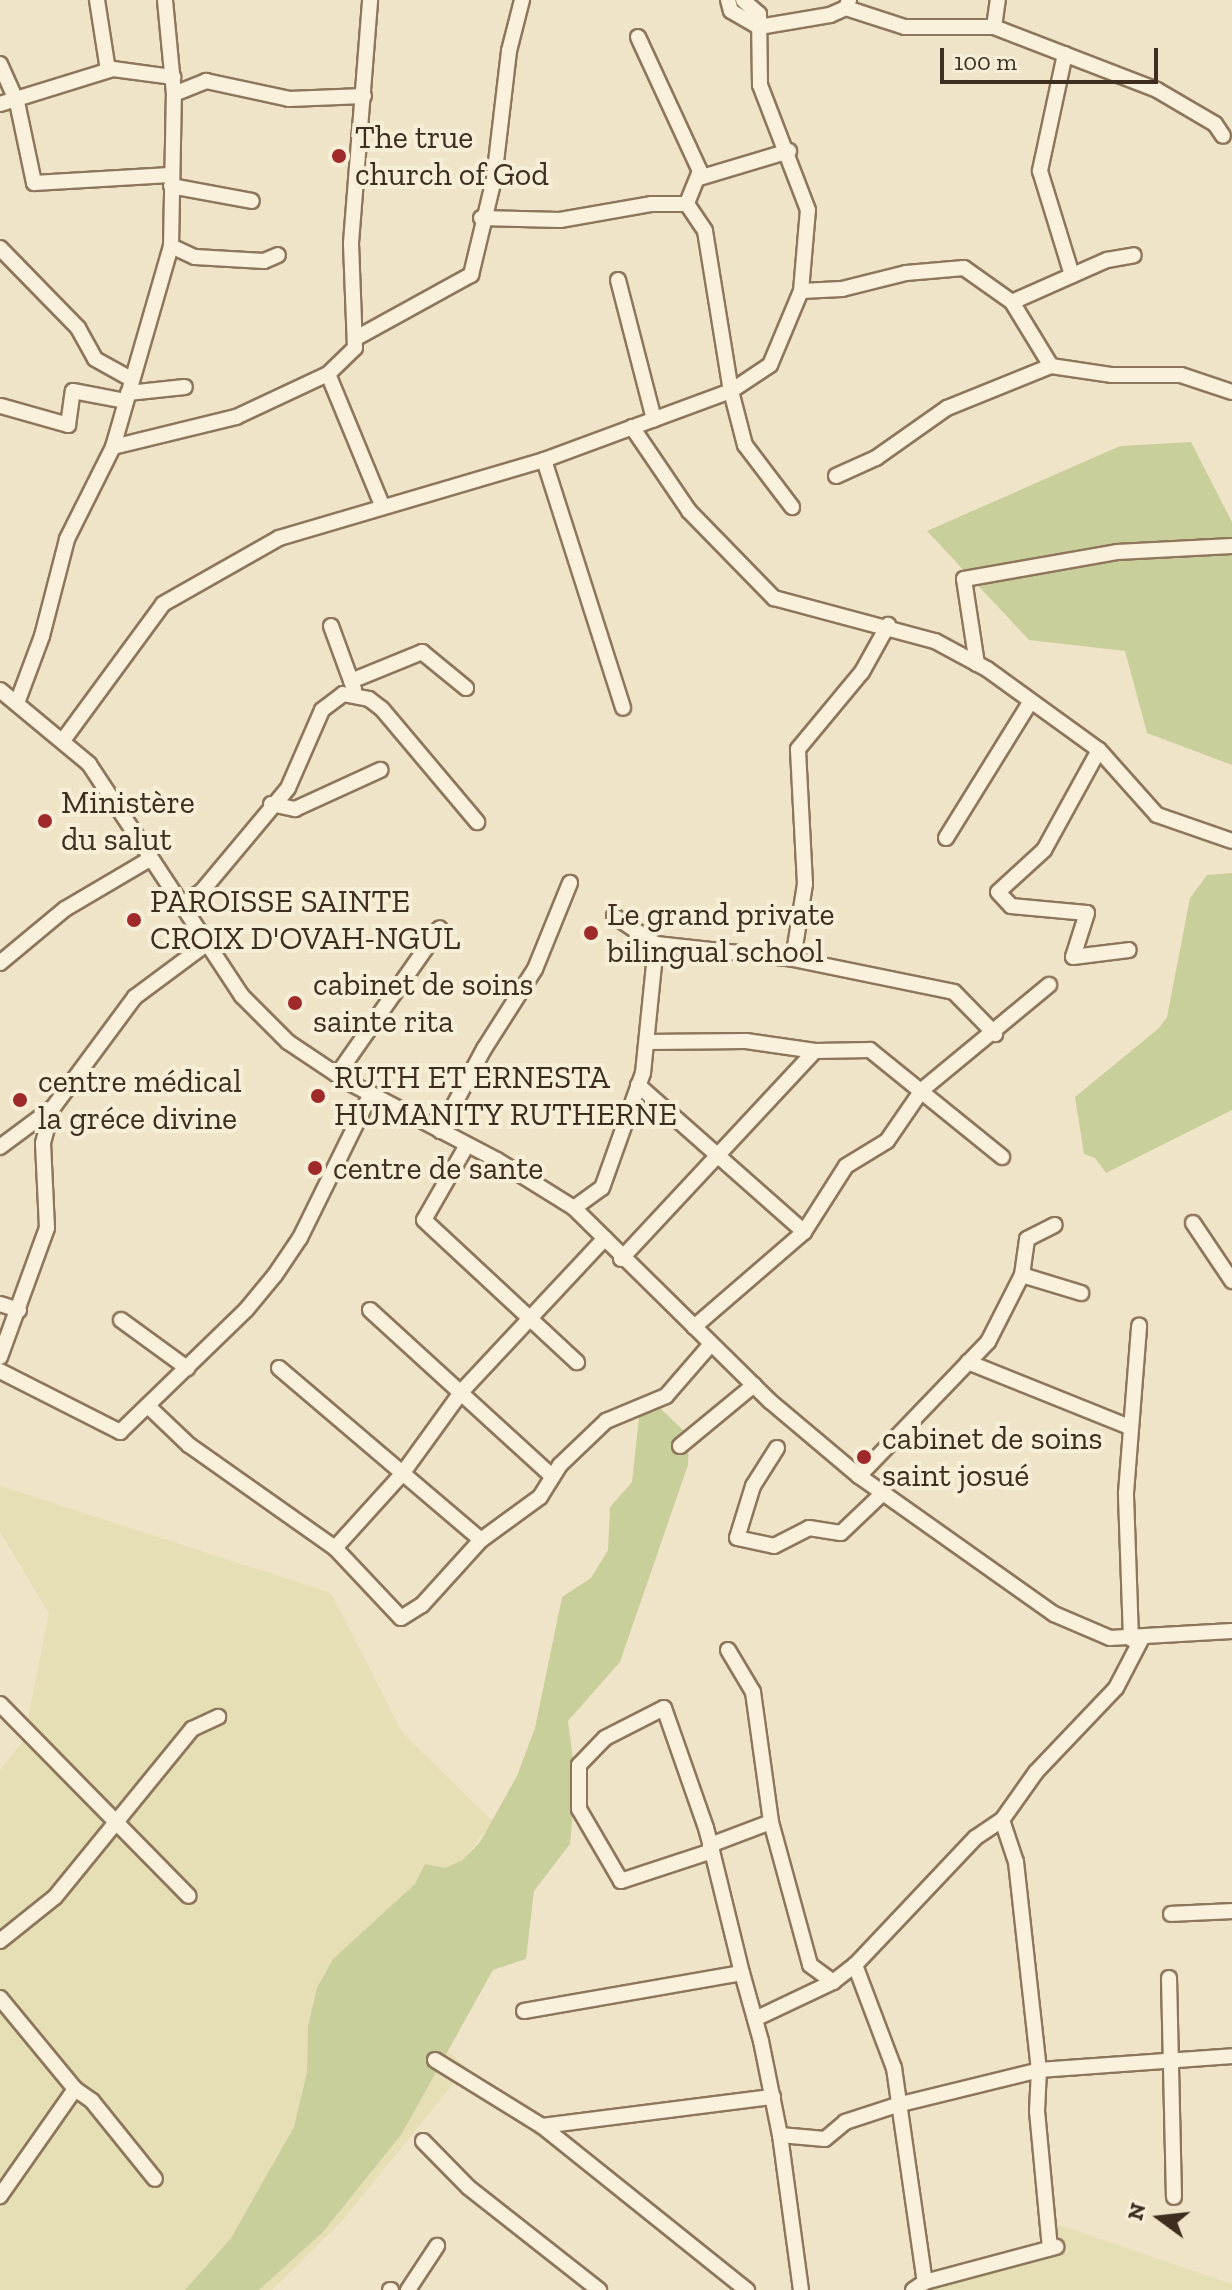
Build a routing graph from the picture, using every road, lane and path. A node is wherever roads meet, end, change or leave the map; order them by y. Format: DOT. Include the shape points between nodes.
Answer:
graph roads {
  1 [pos="97,0"];
  2 [pos="165,0"];
  3 [pos="370,0"];
  4 [pos="522,0"];
  5 [pos="728,0"];
  6 [pos="743,0"];
  7 [pos="998,0"];
  8 [pos="848,4"];
  9 [pos="759,27"];
  10 [pos="994,27"];
  11 [pos="638,37"];
  12 [pos="1065,54"];
  13 [pos="0,64"];
  14 [pos="108,70"];
  15 [pos="173,77"];
  16 [pos="174,94"];
  17 [pos="364,96"];
  18 [pos="17,102"];
  19 [pos="0,104"];
  20 [pos="1223,136"];
  21 [pos="789,151"];
  22 [pos="699,178"];
  23 [pos="170,180"];
  24 [pos="252,201"];
  25 [pos="687,204"];
  26 [pos="481,218"];
  27 [pos="171,246"];
  28 [pos="0,248"];
  29 [pos="278,255"];
  30 [pos="1134,255"];
  31 [pos="1072,275"];
  32 [pos="618,280"];
  33 [pos="801,291"];
  34 [pos="1012,302"];
  35 [pos="358,337"];
  36 [pos="1051,366"];
  37 [pos="328,374"];
  38 [pos="185,387"];
  39 [pos="128,391"];
  40 [pos="731,391"];
  41 [pos="1232,392"];
  42 [pos="1,406"];
  43 [pos="654,419"];
  44 [pos="632,427"];
  45 [pos="113,447"];
  46 [pos="544,460"];
  47 [pos="836,476"];
  48 [pos="382,505"];
  49 [pos="792,507"];
  50 [pos="1232,546"];
  51 [pos="888,625"];
  52 [pos="331,626"];
  53 [pos="977,664"];
  54 [pos="354,687"];
  55 [pos="466,688"];
  56 [pos="0,690"];
  57 [pos="1031,701"];
  58 [pos="17,703"];
  59 [pos="623,708"];
  60 [pos="64,739"];
  61 [pos="1099,750"];
  62 [pos="380,770"];
  63 [pos="271,804"];
  64 [pos="477,822"];
  65 [pos="946,838"];
  66 [pos="1232,841"];
  67 [pos="150,859"];
  68 [pos="570,883"];
  69 [pos="179,906"];
  70 [pos="614,916"];
  71 [pos="440,928"];
  72 [pos="656,944"];
  73 [pos="205,945"];
  74 [pos="1129,950"];
  75 [pos="793,959"];
  76 [pos="0,963"];
  77 [pos="1049,985"];
  78 [pos="995,1034"];
  79 [pos="647,1042"];
  80 [pos="815,1051"];
  81 [pos="337,1075"];
  82 [pos="638,1085"];
  83 [pos="922,1090"];
  84 [pos="371,1094"];
  85 [pos="52,1109"];
  86 [pos="440,1131"];
  87 [pos="467,1145"];
  88 [pos="0,1147"];
  89 [pos="718,1155"];
  90 [pos="1002,1157"];
  91 [pos="574,1208"];
  92 [pos="1193,1223"];
  93 [pos="1055,1225"];
  94 [pos="804,1232"];
  95 [pos="605,1238"];
  96 [pos="621,1259"];
  97 [pos="1022,1275"];
  98 [pos="1232,1281"];
  99 [pos="1081,1293"];
  100 [pos="0,1304"];
  101 [pos="19,1310"];
  102 [pos="370,1310"];
  103 [pos="121,1320"];
  104 [pos="529,1320"];
  105 [pos="1139,1326"];
  106 [pos="694,1327"];
  107 [pos="711,1344"];
  108 [pos="0,1357"];
  109 [pos="577,1362"];
  110 [pos="968,1362"];
  111 [pos="187,1368"];
  112 [pos="279,1368"];
  113 [pos="0,1371"];
  114 [pos="754,1385"];
  115 [pos="462,1391"];
  116 [pos="148,1406"];
  117 [pos="1130,1427"];
  118 [pos="680,1446"];
  119 [pos="777,1448"];
  120 [pos="402,1474"];
  121 [pos="552,1476"];
  122 [pos="859,1476"];
  123 [pos="883,1493"];
  124 [pos="481,1540"];
  125 [pos="335,1548"];
  126 [pos="1232,1631"];
  127 [pos="1137,1638"];
  128 [pos="728,1650"];
  129 [pos="0,1704"];
  130 [pos="218,1717"];
  131 [pos="1002,1820"];
  132 [pos="771,1822"];
  133 [pos="118,1823"];
  134 [pos="711,1848"];
  135 [pos="189,1896"];
  136 [pos="1232,1911"];
  137 [pos="1171,1914"];
  138 [pos="0,1941"];
  139 [pos="855,1965"];
  140 [pos="742,1973"];
  141 [pos="1169,1978"];
  142 [pos="833,1982"];
  143 [pos="0,1998"];
  144 [pos="524,2011"];
  145 [pos="755,2019"];
  146 [pos="1232,2056"];
  147 [pos="435,2060"];
  148 [pos="1168,2060"];
  149 [pos="1039,2070"];
  150 [pos="75,2089"];
  151 [pos="773,2097"];
  152 [pos="897,2105"];
  153 [pos="542,2126"];
  154 [pos="780,2135"];
  155 [pos="423,2141"];
  156 [pos="155,2179"];
  157 [pos="0,2196"];
  158 [pos="1174,2197"];
  159 [pos="437,2246"];
  160 [pos="919,2286"];
  161 [pos="408,2290"];
  162 [pos="599,2290"];
  163 [pos="747,2290"];
  164 [pos="801,2290"];
  1 -- 14 [label="street"];
  2 -- 15 [label="street"];
  3 -- 17 [label="street"];
  4 -- 26 [label="street" via="509,51 494,179"];
  5 -- 9 [label="street" via="731,11"];
  6 -- 9 [label="street" via="759,14"];
  7 -- 10 [label="street"];
  8 -- 9 [label="street"];
  8 -- 10 [label="street" via="905,27"];
  9 -- 21 [label="street" via="760,85"];
  10 -- 12 [label="street"];
  11 -- 22 [label="street"];
  12 -- 20 [label="street" via="1157,90 1215,124"];
  12 -- 31 [label="street" via="1040,171"];
  13 -- 18 [label="street"];
  14 -- 15 [label="street"];
  14 -- 18 [label="street"];
  15 -- 16 [label="street"];
  16 -- 17 [label="street" via="206,81 289,99"];
  16 -- 23 [label="street"];
  17 -- 35 [label="street" via="351,243"];
  18 -- 19 [label="street"];
  18 -- 23 [label="street" via="34,183"];
  21 -- 22 [label="street"];
  21 -- 33 [label="street" via="808,210"];
  22 -- 25 [label="street"];
  23 -- 24 [label="street"];
  23 -- 27 [label="street"];
  25 -- 26 [label="street" via="651,204 560,220"];
  25 -- 40 [label="street" via="705,231"];
  26 -- 35 [label="street" via="471,275"];
  27 -- 29 [label="street" via="195,257 264,261"];
  27 -- 39 [label="street"];
  28 -- 39 [label="street" via="78,328 95,359"];
  30 -- 31 [label="street"];
  31 -- 34 [label="street"];
  32 -- 43 [label="street"];
  33 -- 34 [label="street" via="964,268"];
  33 -- 40 [label="street" via="770,365"];
  34 -- 36 [label="street"];
  35 -- 37 [label="street" via="353,352"];
  36 -- 41 [label="street" via="1112,375 1181,375"];
  36 -- 47 [label="street" via="947,408 876,458"];
  37 -- 45 [label="street" via="213,425"];
  37 -- 48 [label="street"];
  38 -- 39 [label="street"];
  39 -- 42 [label="street" via="73,391 68,425"];
  39 -- 45 [label="street"];
  40 -- 43 [label="street"];
  40 -- 49 [label="street" via="745,445"];
  43 -- 44 [label="street"];
  44 -- 46 [label="street"];
  44 -- 51 [label="street" via="689,511 774,598"];
  45 -- 58 [label="street" via="67,539 42,636"];
  46 -- 48 [label="street"];
  46 -- 59 [label="street"];
  48 -- 60 [label="street" via="279,538 163,604"];
  50 -- 53 [label="street" via="1117,552 964,579"];
  51 -- 53 [label="street" via="913,631"];
  51 -- 75 [label="street" via="862,672 798,749 805,884"];
  52 -- 54 [label="street"];
  53 -- 57 [label="street"];
  54 -- 55 [label="street" via="422,652"];
  54 -- 63 [label="street" via="331,699 288,788"];
  54 -- 64 [label="street" via="382,709"];
  56 -- 58 [label="street"];
  57 -- 61 [label="street"];
  57 -- 65 [label="street"];
  58 -- 60 [label="street"];
  60 -- 67 [label="street" via="89,764"];
  61 -- 66 [label="street" via="1157,815"];
  61 -- 74 [label="street" via="1044,850 998,892 1011,906 1087,913 1073,957"];
  62 -- 63 [label="street" via="295,809"];
  63 -- 69 [label="street" via="202,891"];
  67 -- 69 [label="street"];
  67 -- 76 [label="street" via="65,909"];
  68 -- 86 [label="street" via="535,969"];
  69 -- 73 [label="street"];
  70 -- 72 [label="street"];
  71 -- 81 [label="street"];
  72 -- 75 [label="street"];
  72 -- 79 [label="street"];
  73 -- 81 [label="street" via="264,1024"];
  73 -- 85 [label="street" via="135,997"];
  75 -- 78 [label="street" via="954,992"];
  77 -- 78 [label="street"];
  78 -- 83 [label="street"];
  79 -- 80 [label="street" via="746,1041"];
  79 -- 82 [label="street"];
  80 -- 83 [label="street" via="870,1050"];
  80 -- 89 [label="street"];
  81 -- 84 [label="street"];
  82 -- 89 [label="street"];
  82 -- 91 [label="street" via="602,1188"];
  83 -- 90 [label="street"];
  83 -- 94 [label="street" via="887,1141 846,1166"];
  84 -- 86 [label="street"];
  84 -- 111 [label="street" via="300,1238 246,1310"];
  85 -- 88 [label="street"];
  85 -- 101 [label="street" via="43,1143 47,1228"];
  86 -- 87 [label="street"];
  87 -- 91 [label="street"];
  87 -- 104 [label="street" via="424,1220"];
  89 -- 94 [label="street"];
  89 -- 96 [label="street"];
  91 -- 95 [label="street"];
  92 -- 98 [label="street"];
  93 -- 97 [label="street" via="1027,1239"];
  94 -- 106 [label="street"];
  95 -- 96 [label="street"];
  95 -- 104 [label="street"];
  96 -- 106 [label="street"];
  97 -- 99 [label="street"];
  97 -- 110 [label="street" via="988,1342"];
  100 -- 101 [label="street"];
  101 -- 108 [label="street"];
  102 -- 115 [label="street"];
  103 -- 111 [label="street"];
  104 -- 109 [label="street"];
  104 -- 115 [label="street"];
  105 -- 117 [label="street"];
  106 -- 107 [label="street"];
  107 -- 114 [label="street"];
  107 -- 121 [label="street" via="666,1396 606,1421"];
  110 -- 117 [label="street"];
  110 -- 122 [label="street"];
  111 -- 116 [label="street"];
  112 -- 120 [label="street"];
  113 -- 116 [label="street" via="120,1432"];
  114 -- 118 [label="street"];
  114 -- 122 [label="street"];
  115 -- 120 [label="street"];
  115 -- 121 [label="street"];
  116 -- 125 [label="street" via="189,1445"];
  117 -- 127 [label="street"];
  119 -- 123 [label="street" via="753,1486 737,1538 774,1546 809,1528 841,1533"];
  120 -- 124 [label="street"];
  120 -- 125 [label="street"];
  121 -- 124 [label="street" via="540,1497"];
  122 -- 123 [label="street"];
  123 -- 127 [label="street" via="1054,1614 1088,1632"];
  124 -- 125 [label="street" via="422,1605 401,1618"];
  126 -- 127 [label="street"];
  127 -- 131 [label="street" via="1116,1688 1036,1772"];
  128 -- 132 [label="street" via="753,1692"];
  129 -- 133 [label="street"];
  130 -- 133 [label="street" via="192,1729"];
  131 -- 139 [label="street" via="975,1838"];
  131 -- 149 [label="street" via="1016,1862"];
  132 -- 134 [label="street"];
  132 -- 142 [label="street" via="810,1965"];
  133 -- 135 [label="street"];
  133 -- 138 [label="street" via="55,1897"];
  134 -- 134 [label="street" via="664,1708 605,1738 579,1765 579,1809 621,1881"];
  134 -- 140 [label="street"];
  136 -- 137 [label="street"];
  139 -- 142 [label="street"];
  139 -- 152 [label="street" via="894,2068"];
  140 -- 144 [label="street"];
  140 -- 145 [label="street"];
  141 -- 148 [label="street"];
  142 -- 145 [label="street"];
  143 -- 150 [label="street"];
  145 -- 151 [label="street"];
  146 -- 148 [label="street"];
  147 -- 153 [label="street"];
  148 -- 149 [label="street"];
  148 -- 158 [label="street"];
  149 -- 152 [label="street"];
  149 -- 160 [label="street" via="1037,2111 1053,2248"];
  150 -- 156 [label="street" via="92,2101"];
  150 -- 157 [label="street"];
  151 -- 153 [label="street"];
  151 -- 154 [label="street"];
  152 -- 154 [label="street" via="845,2122 825,2139"];
  152 -- 160 [label="street"];
  153 -- 163 [label="street"];
  154 -- 164 [label="street"];
  155 -- 162 [label="street" via="468,2187"];
  159 -- 161 [label="street"];
}
